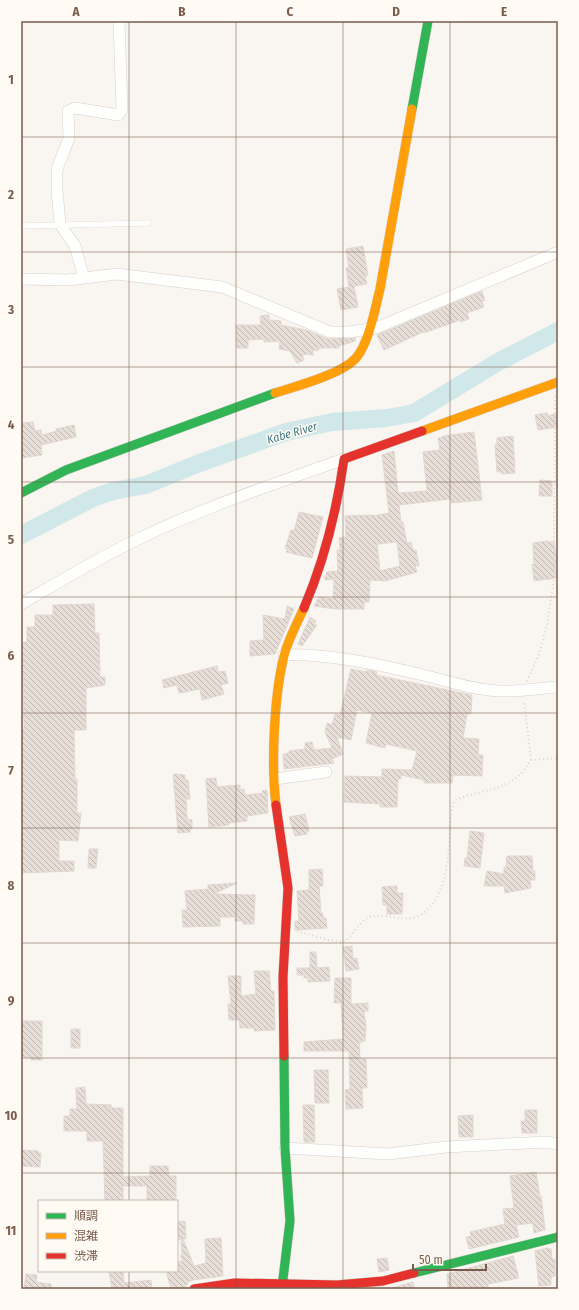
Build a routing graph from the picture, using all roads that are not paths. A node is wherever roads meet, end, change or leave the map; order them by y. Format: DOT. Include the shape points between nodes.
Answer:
graph roads {
  1 [pos="119,21"];
  2 [pos="428,21"];
  3 [pos="148,223"];
  4 [pos="60,224"];
  5 [pos="21,226"];
  6 [pos="558,252"];
  7 [pos="84,278"];
  8 [pos="21,279"];
  9 [pos="368,330"];
  10 [pos="556,383"];
  11 [pos="344,459"];
  12 [pos="21,493"];
  13 [pos="21,604"];
  14 [pos="284,655"];
  15 [pos="558,687"];
  16 [pos="326,772"];
  17 [pos="275,779"];
  18 [pos="558,1144"];
  19 [pos="285,1148"];
  20 [pos="558,1237"];
  21 [pos="286,1287"];
  22 [pos="194,1289"];
  1 -- 4 [label="street" via="122,110 118,115 75,108 68,111 69,138 57,169"];
  2 -- 9 [label="street" via="380,289"];
  3 -- 4 [label="lane"];
  4 -- 5 [label="lane"];
  4 -- 7 [label="street" via="75,246"];
  6 -- 9 [label="street"];
  7 -- 8 [label="street"];
  7 -- 9 [label="street" via="117,274 222,287 330,332"];
  9 -- 12 [label="street" via="356,358 342,369 66,470"];
  10 -- 11 [label="street"];
  11 -- 13 [label="street" via="202,511 130,543"];
  11 -- 14 [label="street" via="339,493 314,584"];
  14 -- 15 [label="street" via="299,654 356,662 500,691"];
  14 -- 17 [label="street" via="277,703"];
  16 -- 17 [label="street"];
  17 -- 19 [label="street" via="288,888 283,978"];
  18 -- 19 [label="street" via="546,1142 446,1147 388,1154"];
  19 -- 21 [label="street" via="290,1221 283,1279"];
  20 -- 21 [label="street" via="383,1281"];
  21 -- 22 [label="street" via="235,1283"];
}
